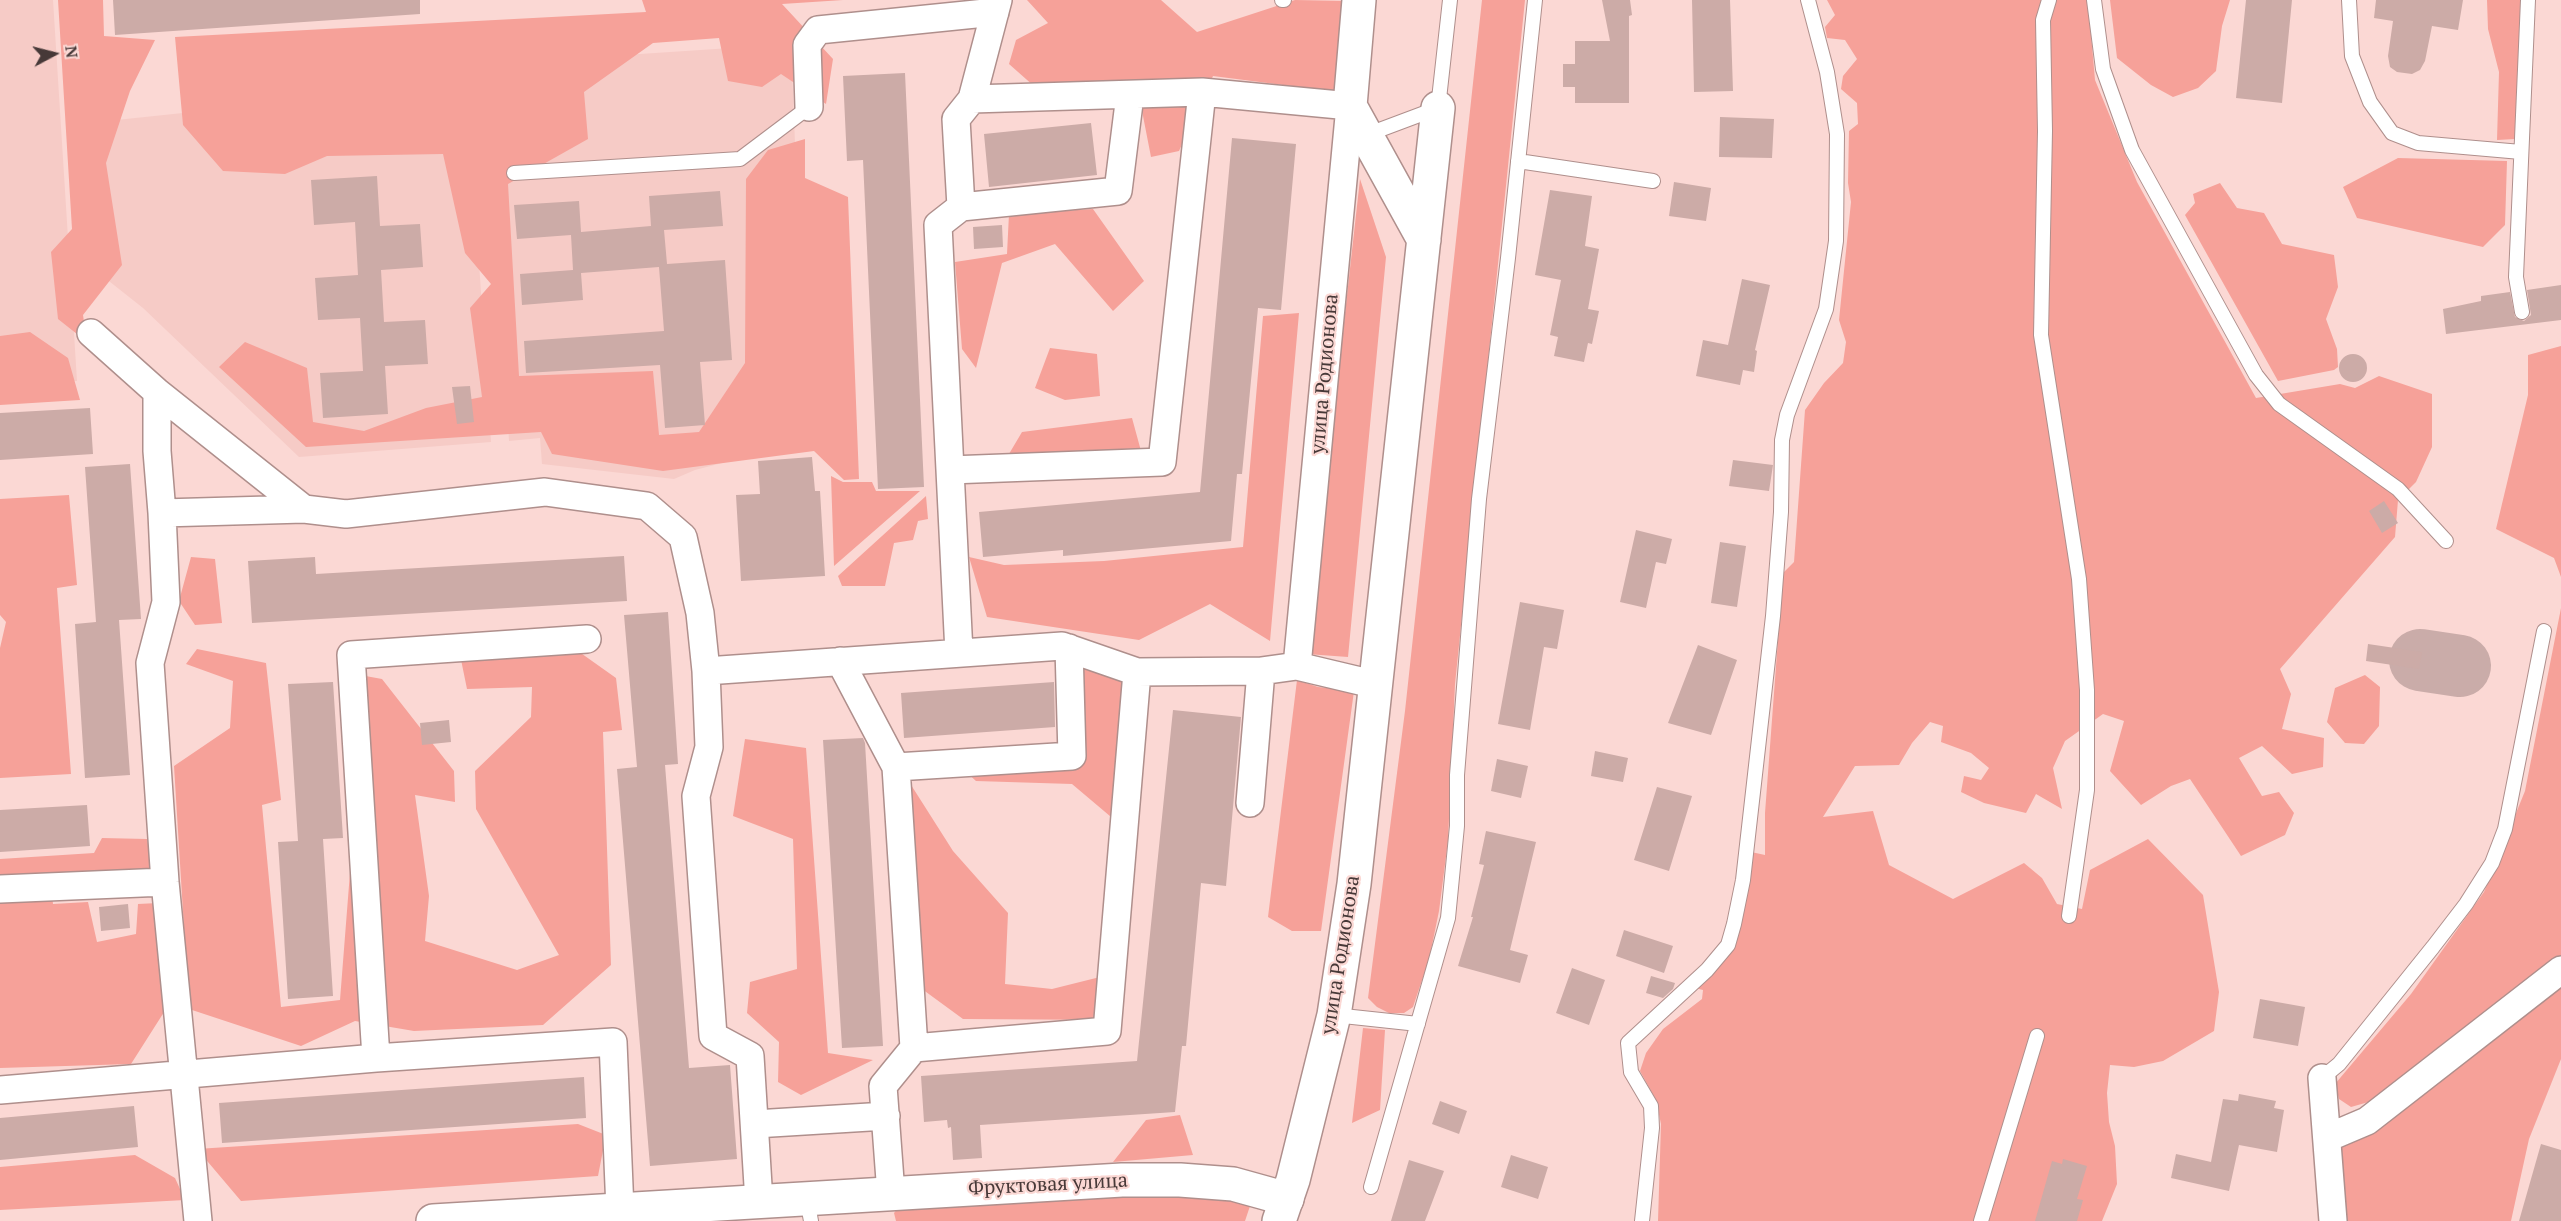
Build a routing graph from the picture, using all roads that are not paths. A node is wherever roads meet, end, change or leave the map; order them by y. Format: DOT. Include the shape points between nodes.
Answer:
graph roads {
  1 [pos="1359,0"];
  2 [pos="1450,0"];
  3 [pos="1535,0"];
  4 [pos="1808,0"];
  5 [pos="2049,0"];
  6 [pos="2094,0"];
  7 [pos="2349,0"];
  8 [pos="2528,0"];
  9 [pos="997,6"];
  10 [pos="1202,92"];
  11 [pos="1130,95"];
  12 [pos="972,99"];
  13 [pos="1350,106"];
  14 [pos="808,107"];
  15 [pos="1438,108"];
  16 [pos="1366,135"];
  17 [pos="2522,152"];
  18 [pos="1518,161"];
  19 [pos="514,173"];
  20 [pos="1653,181"];
  21 [pos="961,207"];
  22 [pos="1424,240"];
  23 [pos="2522,312"];
  24 [pos="91,333"];
  25 [pos="157,392"];
  26 [pos="950,470"];
  27 [pos="304,509"];
  28 [pos="162,513"];
  29 [pos="2446,541"];
  30 [pos="2544,631"];
  31 [pos="587,639"];
  32 [pos="1069,648"];
  33 [pos="959,653"];
  34 [pos="840,661"];
  35 [pos="1297,666"];
  36 [pos="706,671"];
  37 [pos="1261,671"];
  38 [pos="1137,672"];
  39 [pos="1377,685"];
  40 [pos="896,767"];
  41 [pos="1250,803"];
  42 [pos="165,882"];
  43 [pos="0,889"];
  44 [pos="2069,916"];
  45 [pos="2561,970"];
  46 [pos="1334,1015"];
  47 [pos="1418,1024"];
  48 [pos="2037,1036"];
  49 [pos="914,1048"];
  50 [pos="376,1058"];
  51 [pos="183,1073"];
  52 [pos="2322,1078"];
  53 [pos="0,1090"];
  54 [pos="886,1116"];
  55 [pos="755,1124"];
  56 [pos="2327,1138"];
  57 [pos="1371,1187"];
  58 [pos="759,1202"];
  59 [pos="887,1208"];
  60 [pos="620,1210"];
  61 [pos="809,1210"];
  62 [pos="1283,1210"];
  63 [pos="665,1214"];
  64 [pos="542,1218"];
  65 [pos="198,1221"];
  66 [pos="434,1221"];
  67 [pos="847,1221"];
  68 [pos="1642,1221"];
  69 [pos="1981,1221"];
  70 [pos="2333,1221"];
  1 -- 13 [label="main road, улица Родионова"];
  2 -- 15 [label="lane, улица Родионова"];
  3 -- 18 [label="lane"];
  4 -- 68 [label="lane" via="1827,72 1837,134 1836,241 1826,309 1787,415 1782,440 1773,616 1743,880 1734,924 1728,945 1707,970 1628,1043 1631,1072 1651,1106"];
  5 -- 44 [label="lane" via="2043,20 2041,335 2079,579 2087,690 2087,790"];
  6 -- 29 [label="lane" via="2103,69 2132,150 2256,375 2279,404 2398,489"];
  7 -- 17 [label="lane" via="2352,56 2370,102 2392,133 2418,143"];
  8 -- 17 [label="lane"];
  9 -- 12 [label="street"];
  9 -- 14 [label="street" via="818,30 807,45"];
  10 -- 11 [label="street"];
  10 -- 13 [label="street"];
  10 -- 26 [label="street" via="1162,462"];
  11 -- 12 [label="street"];
  11 -- 21 [label="street" via="1118,191"];
  12 -- 21 [label="street" via="956,118"];
  13 -- 16 [label="main road"];
  13 -- 35 [label="street, улица Родионова"];
  14 -- 19 [label="lane" via="740,159"];
  15 -- 16 [label="lane"];
  15 -- 22 [label="main road, улица Родионова"];
  16 -- 22 [label="main road"];
  17 -- 23 [label="lane" via="2516,277"];
  18 -- 20 [label="lane"];
  18 -- 47 [label="lane" via="1479,499 1448,918"];
  21 -- 26 [label="street" via="938,225"];
  22 -- 39 [label="main road, улица Родионова"];
  24 -- 25 [label="street"];
  25 -- 27 [label="street"];
  25 -- 28 [label="street"];
  26 -- 33 [label="street"];
  27 -- 28 [label="street"];
  27 -- 36 [label="street" via="346,514 545,492 647,506 683,537 700,613"];
  28 -- 42 [label="street" via="166,602 150,663"];
  30 -- 52 [label="lane" via="2505,829 2492,863 2433,947 2339,1064"];
  31 -- 50 [label="street" via="351,655"];
  32 -- 33 [label="street"];
  32 -- 38 [label="street"];
  32 -- 40 [label="street" via="1072,756"];
  33 -- 34 [label="street"];
  34 -- 36 [label="street"];
  34 -- 40 [label="street"];
  35 -- 37 [label="street"];
  35 -- 39 [label="street"];
  36 -- 55 [label="street" via="710,747 696,796 712,1036 750,1056"];
  37 -- 38 [label="street"];
  37 -- 41 [label="street"];
  38 -- 49 [label="street" via="1107,1031"];
  39 -- 46 [label="main road, улица Родионова"];
  40 -- 49 [label="street"];
  42 -- 43 [label="street"];
  42 -- 51 [label="street"];
  45 -- 56 [label="street" via="2367,1121"];
  46 -- 47 [label="lane"];
  46 -- 62 [label="main road, улица Родионова"];
  47 -- 57 [label="lane"];
  48 -- 69 [label="lane"];
  49 -- 54 [label="street" via="884,1086"];
  50 -- 51 [label="street"];
  50 -- 60 [label="street" via="613,1042"];
  51 -- 53 [label="street"];
  51 -- 65 [label="street"];
  52 -- 56 [label="street"];
  54 -- 55 [label="street"];
  54 -- 59 [label="street"];
  55 -- 58 [label="street"];
  56 -- 70 [label="street"];
  58 -- 61 [label="main road, Фруктовая улица"];
  58 -- 63 [label="main road, Фруктовая улица"];
  59 -- 61 [label="main road, Фруктовая улица"];
  59 -- 62 [label="main road, Фруктовая улица" via="1122,1180 1180,1180 1233,1184"];
  60 -- 63 [label="main road, Фруктовая улица"];
  60 -- 64 [label="main road, Фруктовая улица"];
  61 -- 67 [label="main road"];
  64 -- 66 [label="main road, Фруктовая улица"];
}
